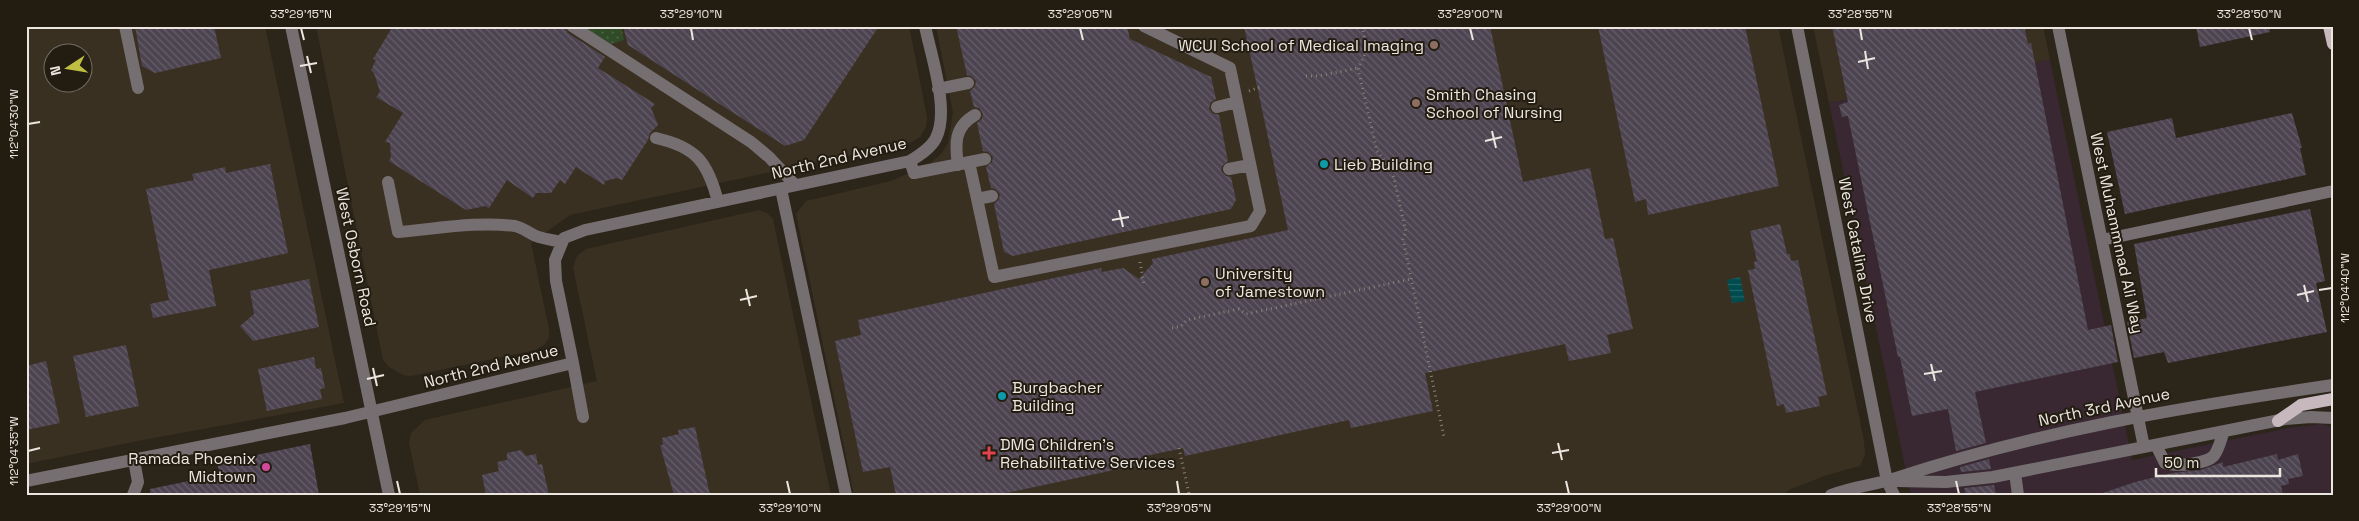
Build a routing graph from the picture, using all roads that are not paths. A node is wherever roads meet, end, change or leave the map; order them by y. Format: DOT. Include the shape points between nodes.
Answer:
graph roads {
  1 [pos="125,26"];
  2 [pos="130,26"];
  3 [pos="291,26"];
  4 [pos="572,26"];
  5 [pos="925,26"];
  6 [pos="1144,26"];
  7 [pos="1797,26"];
  8 [pos="2058,26"];
  9 [pos="2329,26"];
  10 [pos="2333,44"];
  11 [pos="968,83"];
  12 [pos="938,89"];
  13 [pos="1237,102"];
  14 [pos="1217,106"];
  15 [pos="975,115"];
  16 [pos="656,138"];
  17 [pos="984,159"];
  18 [pos="910,161"];
  19 [pos="964,164"];
  20 [pos="1250,165"];
  21 [pos="1230,169"];
  22 [pos="388,182"];
  23 [pos="795,185"];
  24 [pos="781,188"];
  25 [pos="2333,191"];
  26 [pos="992,196"];
  27 [pos="977,199"];
  28 [pos="718,202"];
  29 [pos="2102,240"];
  30 [pos="562,242"];
  31 [pos="573,363"];
  32 [pos="2333,385"];
  33 [pos="2333,399"];
  34 [pos="372,411"];
  35 [pos="2138,416"];
  36 [pos="583,417"];
  37 [pos="2333,418"];
  38 [pos="2278,421"];
  39 [pos="2224,431"];
  40 [pos="2150,446"];
  41 [pos="134,460"];
  42 [pos="2015,473"];
  43 [pos="1887,481"];
  44 [pos="26,482"];
  45 [pos="133,495"];
  46 [pos="389,495"];
  47 [pos="846,495"];
  48 [pos="1831,495"];
  49 [pos="1894,495"];
  50 [pos="2018,495"];
  1 -- 2 [label="street" via="142,87"];
  3 -- 34 [label="street, West Osborn Road"];
  4 -- 23 [label="street" via="751,142 769,156"];
  5 -- 12 [label="street"];
  6 -- 13 [label="street" via="1230,68"];
  7 -- 43 [label="street, West Catalina Drive"];
  8 -- 29 [label="street, West Muhammmad Ali Way"];
  9 -- 10 [label="main road"];
  11 -- 12 [label="street"];
  12 -- 18 [label="street, North 2nd Avenue" via="942,112 936,138 924,153"];
  13 -- 14 [label="street"];
  13 -- 20 [label="street"];
  15 -- 19 [label="street" via="961,126 956,136"];
  16 -- 28 [label="street" via="698,155 713,183"];
  17 -- 19 [label="street"];
  18 -- 19 [label="street" via="914,173"];
  18 -- 23 [label="street, North 2nd Avenue"];
  19 -- 27 [label="street"];
  20 -- 21 [label="street"];
  20 -- 27 [label="street" via="1260,212 1251,226 994,277"];
  22 -- 30 [label="street" via="398,232 505,226 526,229 542,238"];
  23 -- 24 [label="street, North 2nd Avenue"];
  24 -- 28 [label="street, North 2nd Avenue"];
  24 -- 47 [label="street"];
  25 -- 29 [label="street"];
  26 -- 27 [label="street"];
  28 -- 30 [label="street, North 2nd Avenue" via="585,230 564,238"];
  29 -- 35 [label="street, West Muhammmad Ali Way"];
  30 -- 31 [label="street, North 2nd Avenue" via="555,260 556,281"];
  31 -- 34 [label="street, North 2nd Avenue"];
  31 -- 36 [label="street"];
  32 -- 35 [label="street, North 3rd Avenue"];
  33 -- 38 [label="main road" via="2302,405"];
  34 -- 41 [label="street, North 2nd Avenue"];
  34 -- 46 [label="street, West Osborn Road"];
  35 -- 40 [label="street, West Muhammmad Ali Way"];
  35 -- 43 [label="street, North 3rd Avenue" via="1996,448"];
  37 -- 38 [label="street, North 3rd Avenue" via="2311,416"];
  38 -- 39 [label="street, North 3rd Avenue"];
  39 -- 40 [label="street, North 3rd Avenue"];
  39 -- 40 [label="street" via="2215,456 2181,466 2165,463"];
  40 -- 42 [label="street, North 3rd Avenue"];
  41 -- 44 [label="street, North 2nd Avenue"];
  41 -- 45 [label="street" via="138,482"];
  42 -- 43 [label="street, North 3rd Avenue" via="1946,482"];
  42 -- 50 [label="street"];
  43 -- 48 [label="street, North 3rd Avenue"];
  43 -- 49 [label="street, West Catalina Drive"];
}
